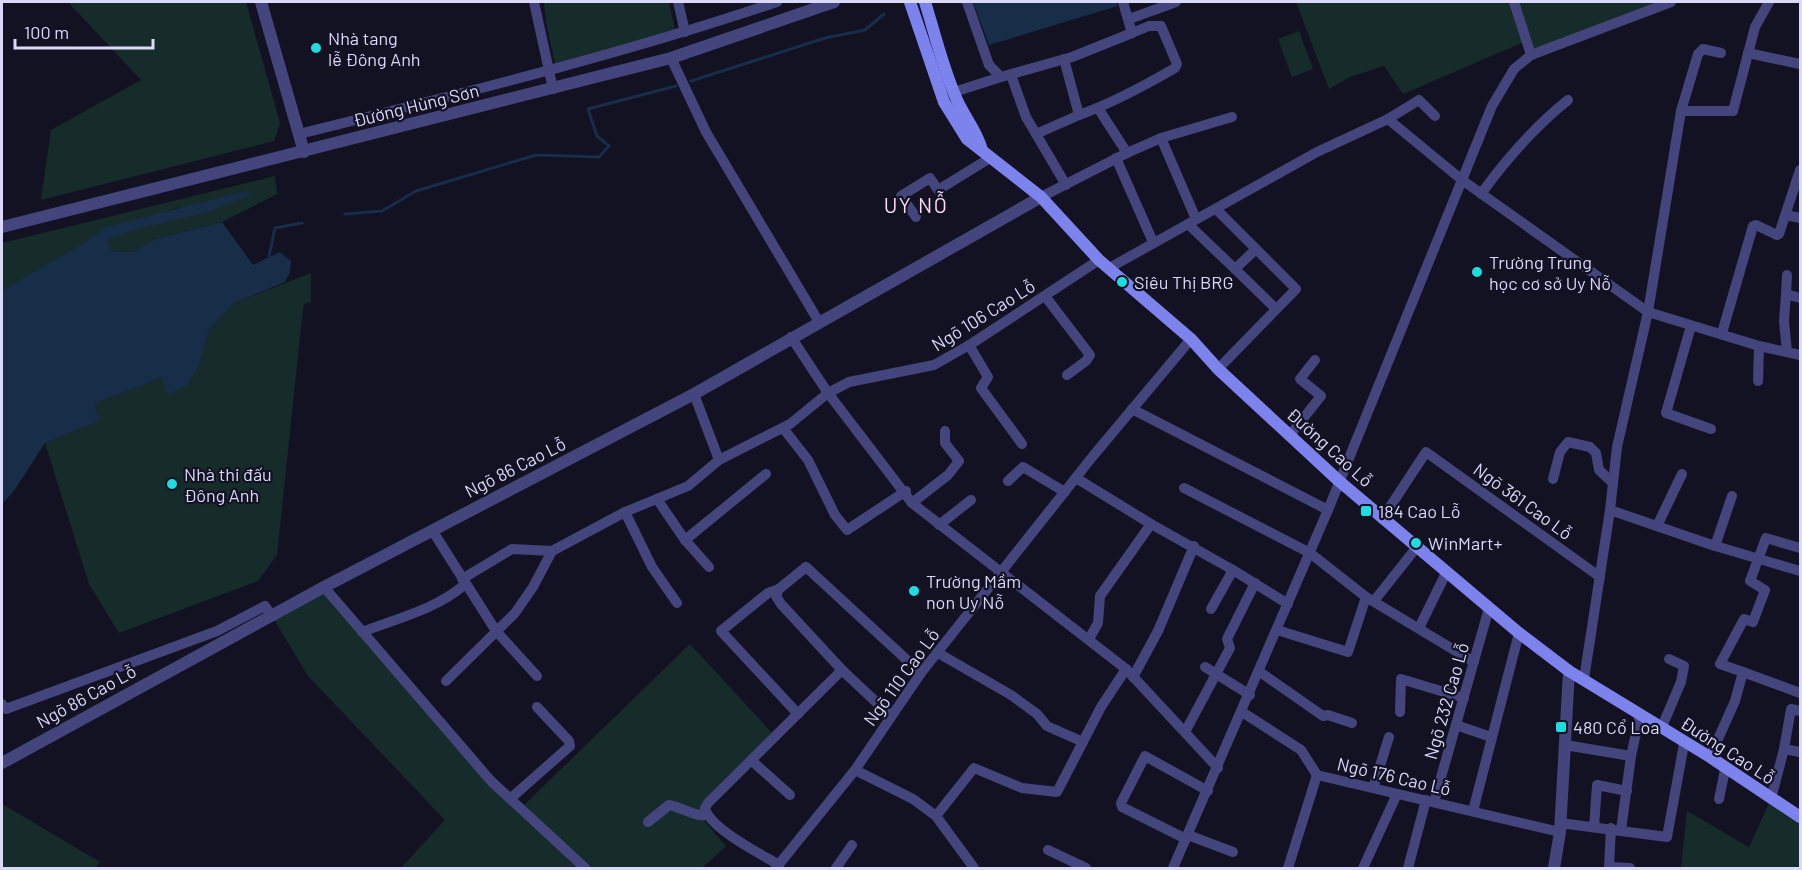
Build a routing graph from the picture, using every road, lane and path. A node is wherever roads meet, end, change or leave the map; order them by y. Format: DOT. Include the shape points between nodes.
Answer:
graph roads {
  1 [pos="261,2"];
  2 [pos="534,2"];
  3 [pos="678,2"];
  4 [pos="777,2"];
  5 [pos="834,2"];
  6 [pos="910,2"];
  7 [pos="925,2"];
  8 [pos="967,2"];
  9 [pos="1123,2"];
  10 [pos="1176,2"];
  11 [pos="1514,2"];
  12 [pos="1671,2"];
  13 [pos="1769,2"];
  14 [pos="1129,19"];
  15 [pos="685,32"];
  16 [pos="1132,33"];
  17 [pos="1721,53"];
  18 [pos="1748,53"];
  19 [pos="1531,55"];
  20 [pos="671,57"];
  21 [pos="1064,59"];
  22 [pos="1800,64"];
  23 [pos="549,71"];
  24 [pos="1006,76"];
  25 [pos="553,88"];
  26 [pos="954,92"];
  27 [pos="1568,100"];
  28 [pos="1098,108"];
  29 [pos="1681,111"];
  30 [pos="1078,115"];
  31 [pos="1435,116"];
  32 [pos="1232,117"];
  33 [pos="1388,119"];
  34 [pos="299,134"];
  35 [pos="1036,134"];
  36 [pos="1161,138"];
  37 [pos="304,152"];
  38 [pos="1127,153"];
  39 [pos="986,154"];
  40 [pos="1116,158"];
  41 [pos="1800,170"];
  42 [pos="1462,180"];
  43 [pos="1066,185"];
  44 [pos="1481,194"];
  45 [pos="1041,197"];
  46 [pos="1216,209"];
  47 [pos="1786,214"];
  48 [pos="916,217"];
  49 [pos="1800,218"];
  50 [pos="1192,222"];
  51 [pos="2,227"];
  52 [pos="1153,242"];
  53 [pos="1256,249"];
  54 [pos="1099,260"];
  55 [pos="1111,267"];
  56 [pos="1235,269"];
  57 [pos="1787,275"];
  58 [pos="1786,294"];
  59 [pos="1045,296"];
  60 [pos="1800,298"];
  61 [pos="1275,308"];
  62 [pos="1648,312"];
  63 [pos="819,322"];
  64 [pos="1691,326"];
  65 [pos="1722,333"];
  66 [pos="791,337"];
  67 [pos="1191,339"];
  68 [pos="969,345"];
  69 [pos="1759,346"];
  70 [pos="1787,352"];
  71 [pos="1800,355"];
  72 [pos="1315,360"];
  73 [pos="1218,369"];
  74 [pos="1067,375"];
  75 [pos="1758,381"];
  76 [pos="828,393"];
  77 [pos="694,394"];
  78 [pos="1132,409"];
  79 [pos="783,428"];
  80 [pos="1711,429"];
  81 [pos="945,431"];
  82 [pos="1290,435"];
  83 [pos="1022,444"];
  84 [pos="719,460"];
  85 [pos="766,474"];
  86 [pos="1682,474"];
  87 [pos="1076,478"];
  88 [pos="1553,479"];
  89 [pos="1008,482"];
  90 [pos="1339,482"];
  91 [pos="1613,483"];
  92 [pos="1184,488"];
  93 [pos="906,491"];
  94 [pos="1065,492"];
  95 [pos="1732,496"];
  96 [pos="657,499"];
  97 [pos="972,500"];
  98 [pos="912,503"];
  99 [pos="1328,510"];
  100 [pos="1610,510"];
  101 [pos="625,512"];
  102 [pos="1383,519"];
  103 [pos="1150,524"];
  104 [pos="939,525"];
  105 [pos="1658,526"];
  106 [pos="432,530"];
  107 [pos="685,540"];
  108 [pos="1194,546"];
  109 [pos="1715,546"];
  110 [pos="1416,548"];
  111 [pos="1800,548"];
  112 [pos="552,551"];
  113 [pos="1310,553"];
  114 [pos="1758,559"];
  115 [pos="709,567"];
  116 [pos="1233,570"];
  117 [pos="1800,571"];
  118 [pos="1003,572"];
  119 [pos="1446,573"];
  120 [pos="1600,577"];
  121 [pos="463,582"];
  122 [pos="1255,583"];
  123 [pos="324,587"];
  124 [pos="779,589"];
  125 [pos="1370,599"];
  126 [pos="677,603"];
  127 [pos="1288,604"];
  128 [pos="1489,608"];
  129 [pos="1211,609"];
  130 [pos="272,616"];
  131 [pos="1419,628"];
  132 [pos="1277,630"];
  133 [pos="495,631"];
  134 [pos="363,632"];
  135 [pos="1519,633"];
  136 [pos="1089,639"];
  137 [pos="938,653"];
  138 [pos="1669,659"];
  139 [pos="1474,662"];
  140 [pos="1205,668"];
  141 [pos="842,670"];
  142 [pos="1569,671"];
  143 [pos="1260,672"];
  144 [pos="1743,672"];
  145 [pos="921,673"];
  146 [pos="1130,673"];
  147 [pos="1216,675"];
  148 [pos="537,676"];
  149 [pos="1584,679"];
  150 [pos="446,681"];
  151 [pos="1800,693"];
  152 [pos="1250,695"];
  153 [pos="1464,698"];
  154 [pos="2,704"];
  155 [pos="537,707"];
  156 [pos="1400,711"];
  157 [pos="1800,711"];
  158 [pos="1242,712"];
  159 [pos="798,714"];
  160 [pos="1640,715"];
  161 [pos="891,716"];
  162 [pos="1352,723"];
  163 [pos="1456,725"];
  164 [pos="1661,729"];
  165 [pos="1185,732"];
  166 [pos="1389,737"];
  167 [pos="1491,737"];
  168 [pos="1083,742"];
  169 [pos="1684,744"];
  170 [pos="1565,746"];
  171 [pos="1784,749"];
  172 [pos="1800,752"];
  173 [pos="1631,756"];
  174 [pos="1710,757"];
  175 [pos="751,760"];
  176 [pos="2,763"];
  177 [pos="1218,768"];
  178 [pos="855,770"];
  179 [pos="1725,770"];
  180 [pos="1317,775"];
  181 [pos="1373,788"];
  182 [pos="1208,791"];
  183 [pos="1627,791"];
  184 [pos="1397,794"];
  185 [pos="790,795"];
  186 [pos="511,798"];
  187 [pos="1719,799"];
  188 [pos="1771,799"];
  189 [pos="1430,801"];
  190 [pos="1473,811"];
  191 [pos="706,815"];
  192 [pos="936,816"];
  193 [pos="1800,817"];
  194 [pos="648,822"];
  195 [pos="1560,827"];
  196 [pos="1594,827"];
  197 [pos="1616,829"];
  198 [pos="1187,837"];
  199 [pos="852,846"];
  200 [pos="1048,849"];
  201 [pos="1233,852"];
  202 [pos="777,867"];
  203 [pos="585,868"];
  204 [pos="837,868"];
  205 [pos="974,868"];
  206 [pos="1086,868"];
  207 [pos="1173,868"];
  208 [pos="1288,868"];
  209 [pos="1363,868"];
  210 [pos="1408,868"];
  211 [pos="1554,868"];
  212 [pos="1629,868"];
  1 -- 34 [label="street"];
  2 -- 23 [label="street"];
  3 -- 15 [label="street"];
  4 -- 15 [label="street"];
  5 -- 20 [label="street, Đường Hùng Sơn"];
  6 -- 39 [label="main road, Đường Cao Lỗ" via="944,102 967,140"];
  7 -- 26 [label="main road, Đường Cao Lỗ"];
  8 -- 24 [label="street" via="989,65"];
  9 -- 14 [label="street"];
  10 -- 14 [label="street"];
  11 -- 19 [label="street"];
  12 -- 19 [label="street"];
  13 -- 18 [label="street" via="1755,27"];
  14 -- 16 [label="street"];
  15 -- 23 [label="street"];
  16 -- 21 [label="street"];
  16 -- 28 [label="street" via="1161,26 1177,64 1126,96"];
  17 -- 29 [label="street" via="1703,49 1698,54"];
  18 -- 22 [label="street"];
  18 -- 29 [label="street" via="1733,111"];
  19 -- 42 [label="street" via="1514,69 1492,106"];
  20 -- 25 [label="street, Đường Hùng Sơn"];
  20 -- 63 [label="street" via="706,132"];
  21 -- 24 [label="street"];
  21 -- 30 [label="street"];
  23 -- 25 [label="street"];
  23 -- 34 [label="street"];
  24 -- 26 [label="street"];
  24 -- 35 [label="street"];
  25 -- 37 [label="street, Đường Hùng Sơn"];
  26 -- 39 [label="main road, Đường Cao Lỗ"];
  27 -- 44 [label="street" via="1509,155"];
  28 -- 30 [label="street"];
  28 -- 38 [label="street"];
  29 -- 62 [label="street"];
  30 -- 35 [label="street"];
  31 -- 33 [label="street" via="1419,100"];
  32 -- 36 [label="street"];
  33 -- 42 [label="street"];
  33 -- 46 [label="street"];
  34 -- 37 [label="street"];
  35 -- 43 [label="street"];
  36 -- 38 [label="street"];
  36 -- 50 [label="street"];
  37 -- 51 [label="street, Đường Hùng Sơn"];
  38 -- 40 [label="street"];
  39 -- 45 [label="main road, Đường Cao Lỗ"];
  39 -- 48 [label="street" via="938,190 930,178 901,196"];
  40 -- 43 [label="street"];
  40 -- 52 [label="street"];
  41 -- 47 [label="street"];
  42 -- 44 [label="street"];
  42 -- 90 [label="street"];
  43 -- 45 [label="street"];
  44 -- 62 [label="street"];
  45 -- 54 [label="main road, Đường Cao Lỗ"];
  45 -- 63 [label="street, Ngõ 86 Cao Lỗ"];
  46 -- 50 [label="street"];
  46 -- 53 [label="street"];
  47 -- 49 [label="street"];
  47 -- 65 [label="street" via="1778,235 1753,226"];
  50 -- 52 [label="street"];
  50 -- 56 [label="street"];
  52 -- 55 [label="street"];
  53 -- 56 [label="street"];
  53 -- 61 [label="street" via="1296,289"];
  54 -- 55 [label="main road, Đường Cao Lỗ"];
  54 -- 59 [label="street, Ngõ 106 Cao Lỗ"];
  55 -- 67 [label="main road, Đường Cao Lỗ"];
  56 -- 61 [label="street"];
  57 -- 58 [label="street"];
  58 -- 60 [label="street"];
  58 -- 70 [label="street"];
  59 -- 68 [label="street, Ngõ 106 Cao Lỗ"];
  59 -- 74 [label="street" via="1090,355"];
  61 -- 73 [label="street"];
  62 -- 64 [label="street"];
  62 -- 91 [label="street" via="1617,447"];
  63 -- 66 [label="street, Ngõ 86 Cao Lỗ"];
  64 -- 65 [label="street"];
  64 -- 80 [label="street" via="1666,413"];
  65 -- 69 [label="street"];
  66 -- 76 [label="street"];
  66 -- 77 [label="street, Ngõ 86 Cao Lỗ"];
  67 -- 73 [label="main road, Đường Cao Lỗ"];
  67 -- 78 [label="street, Ngõ 110 Cao Lỗ"];
  68 -- 76 [label="street, Ngõ 106 Cao Lỗ" via="934,366 849,382"];
  68 -- 83 [label="street" via="987,377 981,388"];
  69 -- 70 [label="street"];
  69 -- 75 [label="street"];
  70 -- 71 [label="street"];
  72 -- 82 [label="street" via="1300,379 1321,396"];
  73 -- 82 [label="main road, Đường Cao Lỗ"];
  76 -- 79 [label="street, Ngõ 106 Cao Lỗ"];
  76 -- 93 [label="street"];
  77 -- 84 [label="street"];
  77 -- 106 [label="street, Ngõ 86 Cao Lỗ"];
  78 -- 87 [label="street, Ngõ 110 Cao Lỗ"];
  78 -- 99 [label="street"];
  79 -- 84 [label="street, Ngõ 106 Cao Lỗ"];
  79 -- 93 [label="street" via="808,460 835,515 847,530"];
  81 -- 98 [label="street" via="945,443 959,461 948,475"];
  82 -- 90 [label="main road, Đường Cao Lỗ"];
  84 -- 96 [label="street, Ngõ 106 Cao Lỗ" via="688,486"];
  85 -- 107 [label="street"];
  86 -- 105 [label="street"];
  87 -- 94 [label="street, Ngõ 110 Cao Lỗ"];
  87 -- 103 [label="street"];
  88 -- 91 [label="street" via="1560,452 1568,442 1590,447 1596,453 1599,470"];
  89 -- 94 [label="street" via="1023,467"];
  90 -- 99 [label="street"];
  90 -- 102 [label="main road, Đường Cao Lỗ"];
  91 -- 100 [label="street"];
  92 -- 113 [label="street"];
  93 -- 98 [label="street"];
  94 -- 118 [label="street, Ngõ 110 Cao Lỗ"];
  95 -- 109 [label="street"];
  96 -- 101 [label="street, Ngõ 106 Cao Lỗ"];
  96 -- 107 [label="street"];
  97 -- 104 [label="street"];
  98 -- 104 [label="street"];
  99 -- 113 [label="street"];
  100 -- 105 [label="street"];
  100 -- 120 [label="street"];
  101 -- 112 [label="street"];
  101 -- 126 [label="street" via="652,567"];
  102 -- 110 [label="main road, Đường Cao Lỗ"];
  102 -- 120 [label="street, Ngõ 361 Cao Lỗ" via="1426,452"];
  103 -- 108 [label="street"];
  103 -- 136 [label="street" via="1100,596 1098,623"];
  104 -- 118 [label="street"];
  105 -- 109 [label="street"];
  106 -- 121 [label="street"];
  106 -- 123 [label="street, Ngõ 86 Cao Lỗ"];
  107 -- 115 [label="street"];
  108 -- 116 [label="street"];
  108 -- 146 [label="street" via="1158,631"];
  109 -- 114 [label="street"];
  110 -- 119 [label="main road, Đường Cao Lỗ"];
  110 -- 125 [label="street"];
  111 -- 114 [label="street" via="1766,538"];
  112 -- 121 [label="street" via="512,549"];
  112 -- 133 [label="street" via="515,613"];
  113 -- 125 [label="street"];
  113 -- 127 [label="street"];
  114 -- 117 [label="street"];
  114 -- 144 [label="street" via="1750,582 1765,590 1753,622 1744,618 1720,664"];
  116 -- 122 [label="street"];
  116 -- 129 [label="street"];
  118 -- 136 [label="street"];
  118 -- 137 [label="street, Ngõ 110 Cao Lỗ"];
  119 -- 128 [label="main road, Đường Cao Lỗ"];
  119 -- 131 [label="street"];
  120 -- 149 [label="street"];
  121 -- 133 [label="street"];
  121 -- 134 [label="street" via="456,591 424,608"];
  122 -- 127 [label="street"];
  122 -- 147 [label="street" via="1227,639 1230,648"];
  123 -- 130 [label="street, Ngõ 86 Cao Lỗ"];
  123 -- 134 [label="street"];
  124 -- 141 [label="street" via="776,596 782,604"];
  124 -- 145 [label="street" via="806,567"];
  124 -- 159 [label="street" via="768,593 721,631"];
  125 -- 131 [label="street"];
  125 -- 132 [label="street" via="1348,652"];
  127 -- 132 [label="street"];
  128 -- 135 [label="main road, Đường Cao Lỗ"];
  128 -- 139 [label="street, Ngõ 232 Cao Lỗ"];
  130 -- 154 [label="street" via="265,606 217,631 6,709"];
  130 -- 176 [label="street, Ngõ 86 Cao Lỗ"];
  131 -- 139 [label="street"];
  132 -- 143 [label="street"];
  133 -- 148 [label="street"];
  133 -- 150 [label="street"];
  134 -- 186 [label="street" via="480,769"];
  135 -- 142 [label="main road, Đường Cao Lỗ"];
  135 -- 167 [label="street"];
  136 -- 146 [label="street"];
  137 -- 145 [label="street, Ngõ 110 Cao Lỗ"];
  137 -- 168 [label="street" via="1011,695 1047,726"];
  138 -- 164 [label="street" via="1684,666"];
  139 -- 153 [label="street, Ngõ 232 Cao Lỗ"];
  140 -- 147 [label="street"];
  141 -- 159 [label="street"];
  141 -- 161 [label="street"];
  142 -- 149 [label="main road, Đường Cao Lỗ"];
  142 -- 170 [label="street"];
  143 -- 152 [label="street"];
  143 -- 162 [label="street" via="1323,716"];
  144 -- 151 [label="street"];
  144 -- 174 [label="street" via="1735,701"];
  145 -- 161 [label="street, Ngõ 110 Cao Lỗ"];
  146 -- 165 [label="street"];
  146 -- 168 [label="street"];
  147 -- 152 [label="street"];
  147 -- 165 [label="street"];
  149 -- 160 [label="main road, Đường Cao Lỗ"];
  152 -- 158 [label="street"];
  153 -- 156 [label="street" via="1401,680"];
  153 -- 163 [label="street, Ngõ 232 Cao Lỗ"];
  155 -- 186 [label="street" via="570,746"];
  157 -- 171 [label="street" via="1791,709"];
  158 -- 177 [label="street"];
  158 -- 180 [label="street, Ngõ 176 Cao Lỗ" via="1301,750"];
  159 -- 175 [label="street"];
  160 -- 164 [label="main road, Đường Cao Lỗ"];
  160 -- 173 [label="street"];
  161 -- 178 [label="street, Ngõ 110 Cao Lỗ"];
  163 -- 167 [label="street"];
  163 -- 189 [label="street, Ngõ 232 Cao Lỗ"];
  164 -- 169 [label="main road, Đường Cao Lỗ"];
  165 -- 177 [label="street"];
  166 -- 181 [label="street"];
  167 -- 190 [label="street"];
  168 -- 192 [label="street" via="1057,792 1022,788 974,768"];
  169 -- 174 [label="main road, Đường Cao Lỗ"];
  169 -- 197 [label="street, Ngõ 176 Cao Lỗ" via="1667,837"];
  170 -- 173 [label="street"];
  170 -- 195 [label="street"];
  171 -- 172 [label="street"];
  171 -- 188 [label="street"];
  173 -- 183 [label="street"];
  174 -- 179 [label="main road, Đường Cao Lỗ"];
  175 -- 185 [label="street"];
  175 -- 191 [label="street" via="708,803"];
  177 -- 182 [label="street"];
  178 -- 192 [label="street" via="913,799"];
  178 -- 202 [label="street, Ngõ 110 Cao Lỗ"];
  179 -- 187 [label="street"];
  179 -- 188 [label="main road, Đường Cao Lỗ"];
  180 -- 181 [label="street, Ngõ 176 Cao Lỗ"];
  180 -- 208 [label="street"];
  181 -- 184 [label="street, Ngõ 176 Cao Lỗ"];
  182 -- 198 [label="street"];
  182 -- 198 [label="street" via="1145,756 1121,803 1122,807"];
  183 -- 196 [label="street" via="1597,785"];
  183 -- 197 [label="street"];
  184 -- 189 [label="street, Ngõ 176 Cao Lỗ"];
  184 -- 209 [label="street"];
  186 -- 203 [label="street"];
  188 -- 193 [label="main road, Đường Cao Lỗ"];
  189 -- 190 [label="street, Ngõ 176 Cao Lỗ"];
  189 -- 210 [label="street, Ngõ 232 Cao Lỗ"];
  190 -- 195 [label="street, Ngõ 176 Cao Lỗ"];
  191 -- 194 [label="street" via="669,805"];
  191 -- 202 [label="street"];
  192 -- 205 [label="street"];
  195 -- 196 [label="street, Ngõ 176 Cao Lỗ"];
  195 -- 211 [label="street"];
  196 -- 197 [label="street, Ngõ 176 Cao Lỗ"];
  197 -- 212 [label="street" via="1610,867"];
  198 -- 201 [label="street"];
  198 -- 207 [label="street"];
  199 -- 204 [label="street"];
  200 -- 206 [label="street"];
}
